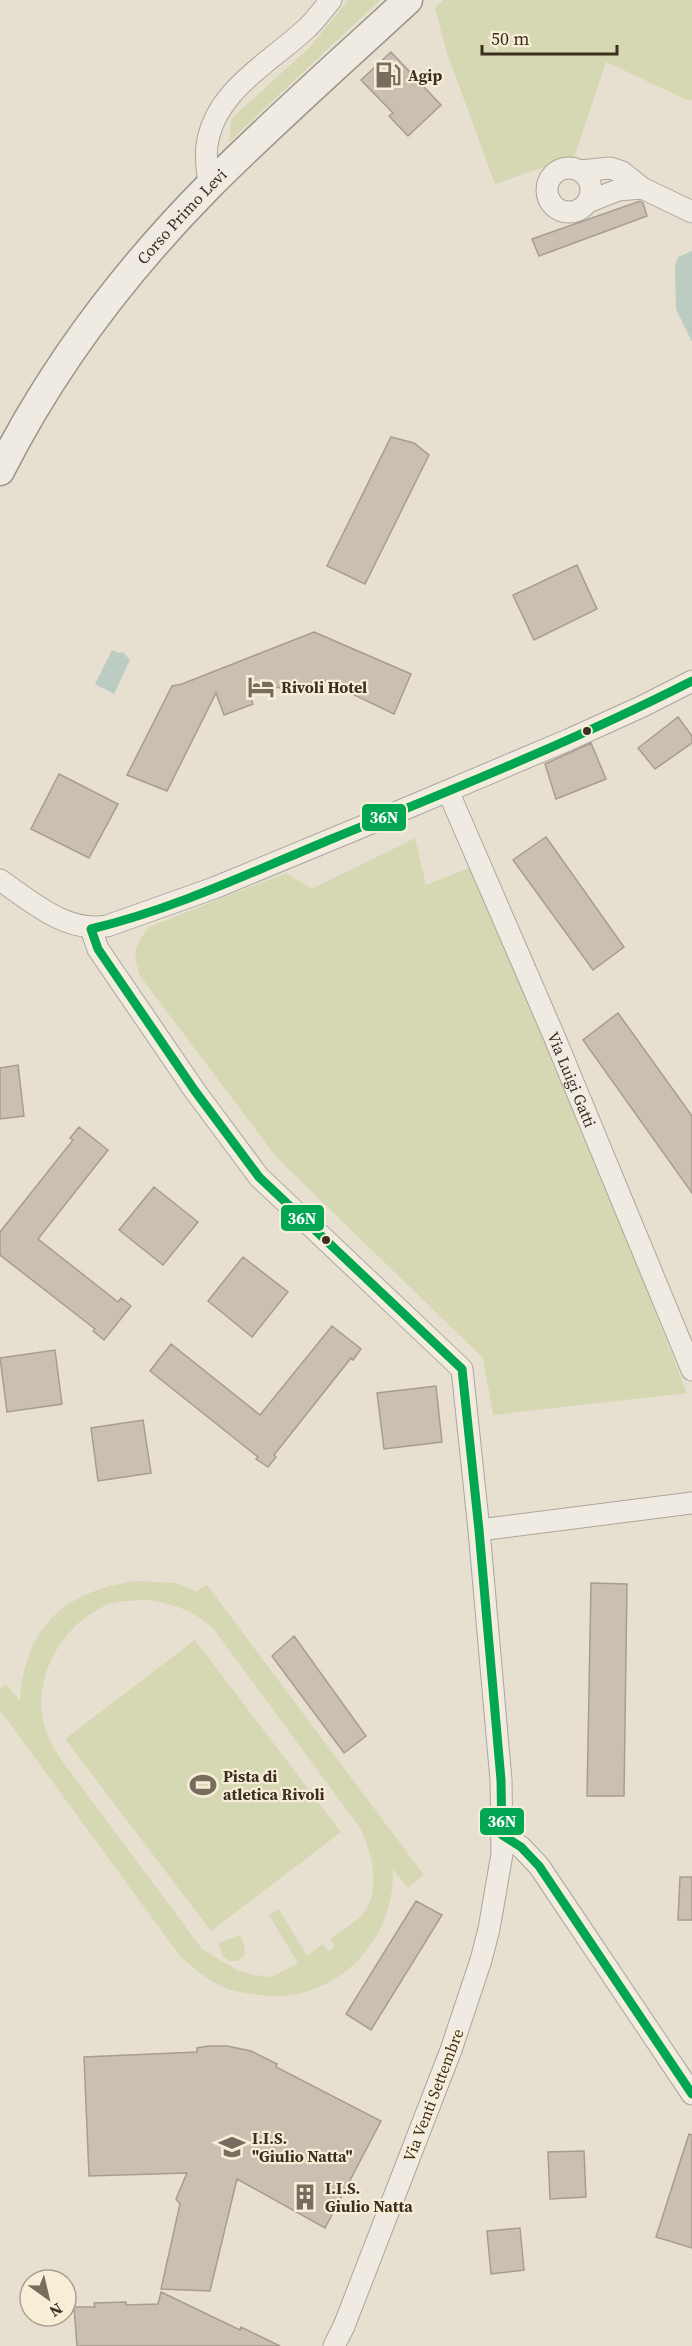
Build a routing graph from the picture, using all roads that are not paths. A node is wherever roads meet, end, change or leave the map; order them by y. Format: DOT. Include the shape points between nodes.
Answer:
graph roads {
  1 [pos="331,0"];
  2 [pos="408,0"];
  3 [pos="580,171"];
  4 [pos="209,186"];
  5 [pos="642,188"];
  6 [pos="588,202"];
  7 [pos="692,212"];
  8 [pos="0,471"];
  9 [pos="692,681"];
  10 [pos="448,791"];
  11 [pos="0,880"];
  12 [pos="91,929"];
  13 [pos="692,1370"];
  14 [pos="692,1503"];
  15 [pos="479,1530"];
  16 [pos="502,1835"];
  17 [pos="692,2094"];
  18 [pos="334,2346"];
  1 -- 4 [label="street" via="308,27 226,100 207,145"];
  2 -- 4 [label="main road, Corso Primo Levi"];
  3 -- 5 [label="street" via="610,168"];
  3 -- 6 [label="street" via="591,188"];
  3 -- 6 [label="street" via="559,171 550,181 548,194 554,206 567,212 579,210"];
  4 -- 8 [label="main road, Corso Primo Levi" via="133,270 87,331 50,384"];
  5 -- 6 [label="street" via="618,190"];
  5 -- 7 [label="street"];
  9 -- 10 [label="street"];
  10 -- 12 [label="street" via="168,906"];
  10 -- 13 [label="street, Via Luigi Gatti"];
  11 -- 12 [label="street" via="59,918"];
  12 -- 15 [label="street, Via Venti Settembre" via="98,949 259,1177 462,1369"];
  14 -- 15 [label="street"];
  15 -- 16 [label="street, Via Venti Settembre" via="501,1780"];
  16 -- 17 [label="street" via="521,1847 539,1866"];
  16 -- 18 [label="street, Via Venti Settembre" via="496,1891 481,1960 451,2050"];
}
